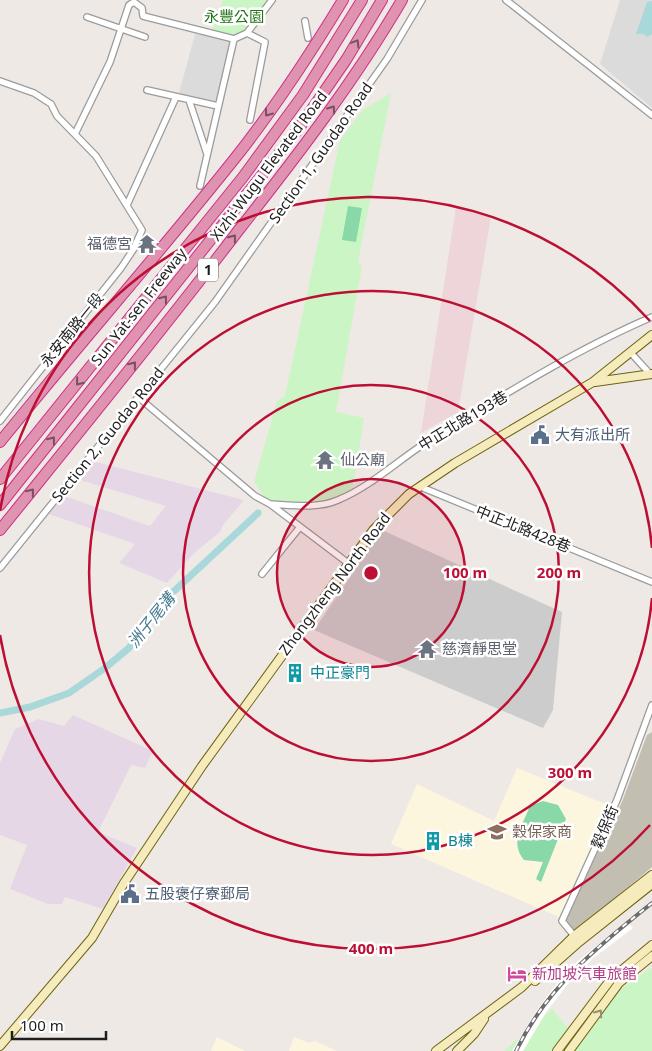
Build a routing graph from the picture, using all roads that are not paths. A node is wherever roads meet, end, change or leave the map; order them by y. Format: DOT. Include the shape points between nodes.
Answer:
graph roads {
  1 [pos="272,0"];
  2 [pos="343,0"];
  3 [pos="362,0"];
  4 [pos="382,0"];
  5 [pos="402,0"];
  6 [pos="422,0"];
  7 [pos="506,0"];
  8 [pos="87,17"];
  9 [pos="305,21"];
  10 [pos="120,30"];
  11 [pos="247,33"];
  12 [pos="145,37"];
  13 [pos="308,38"];
  14 [pos="234,39"];
  15 [pos="0,80"];
  16 [pos="147,90"];
  17 [pos="176,97"];
  18 [pos="189,100"];
  19 [pos="218,106"];
  20 [pos="652,115"];
  21 [pos="250,120"];
  22 [pos="75,134"];
  23 [pos="208,156"];
  24 [pos="200,186"];
  25 [pos="127,204"];
  26 [pos="215,302"];
  27 [pos="652,317"];
  28 [pos="652,335"];
  29 [pos="631,353"];
  30 [pos="651,375"];
  31 [pos="593,382"];
  32 [pos="138,397"];
  33 [pos="0,421"];
  34 [pos="0,442"];
  35 [pos="0,479"];
  36 [pos="421,487"];
  37 [pos="270,504"];
  38 [pos="0,505"];
  39 [pos="300,527"];
  40 [pos="0,530"];
  41 [pos="348,563"];
  42 [pos="0,568"];
  43 [pos="262,574"];
  44 [pos="652,582"];
  45 [pos="652,705"];
  46 [pos="652,720"];
  47 [pos="644,725"];
  48 [pos="652,875"];
  49 [pos="652,884"];
  50 [pos="577,939"];
  51 [pos="652,946"];
  52 [pos="652,956"];
  53 [pos="488,1013"];
  54 [pos="0,1046"];
  55 [pos="436,1051"];
  56 [pos="457,1051"];
  57 [pos="557,1051"];
  58 [pos="569,1051"];
  1 -- 11 [label="street"];
  2 -- 34 [label="highway, one-way" via="304,63 233,161"];
  3 -- 35 [label="highway, Sun Yat-sen Freeway / 1, one-way" via="304,95 243,177"];
  38 -- 4 [label="highway, Sun Yat-sen Freeway / 1, one-way" via="297,131"];
  40 -- 5 [label="highway, Xizhi-Wugu Elevated Road / 1, one-way" via="322,124 371,53"];
  6 -- 26 [label="street, Section 1, Guodao Road" via="387,60"];
  7 -- 20 [label="street"];
  8 -- 10 [label="street"];
  9 -- 13 [label="street"];
  10 -- 12 [label="street"];
  10 -- 14 [label="street" via="129,5 134,2 142,8 144,16"];
  10 -- 22 [label="street" via="110,62"];
  11 -- 14 [label="street"];
  11 -- 21 [label="street" via="265,42"];
  14 -- 19 [label="street"];
  15 -- 22 [label="street" via="34,93 51,104 57,116"];
  16 -- 17 [label="street"];
  17 -- 18 [label="street"];
  17 -- 25 [label="street"];
  18 -- 19 [label="street"];
  18 -- 23 [label="street"];
  19 -- 23 [label="street"];
  22 -- 25 [label="street" via="96,156"];
  23 -- 24 [label="street"];
  25 -- 33 [label="street, 永安南路一段" via="142,230 133,250"];
  26 -- 32 [label="street, Section 2, Guodao Road"];
  27 -- 37 [label="street, 中正北路193巷" via="604,337 428,441 337,501 306,505"];
  28 -- 29 [label="main road, Zhongzheng North Road"];
  29 -- 30 [label="street"];
  29 -- 31 [label="main road, Zhongzheng North Road"];
  30 -- 31 [label="main road"];
  31 -- 36 [label="main road, Zhongzheng North Road" via="455,463"];
  32 -- 37 [label="street" via="250,492"];
  32 -- 42 [label="street, Section 2, Guodao Road"];
  36 -- 41 [label="main road, Zhongzheng North Road" via="392,509"];
  36 -- 44 [label="street, 中正北路428巷"];
  37 -- 39 [label="street"];
  39 -- 41 [label="street"];
  39 -- 43 [label="street"];
  41 -- 54 [label="main road, Zhongzheng North Road" via="228,728 134,867 92,938"];
  45 -- 47 [label="street, 穀保街"];
  46 -- 47 [label="street"];
  47 -- 50 [label="street, 穀保街" via="617,800 562,921"];
  48 -- 50 [label="main road"];
  49 -- 50 [label="main road"];
  50 -- 53 [label="main road" via="522,988"];
  51 -- 57 [label="main road" via="610,979"];
  58 -- 52 [label="main road, one-way" via="619,983"];
  53 -- 55 [label="main road"];
  53 -- 56 [label="main road"];
}
